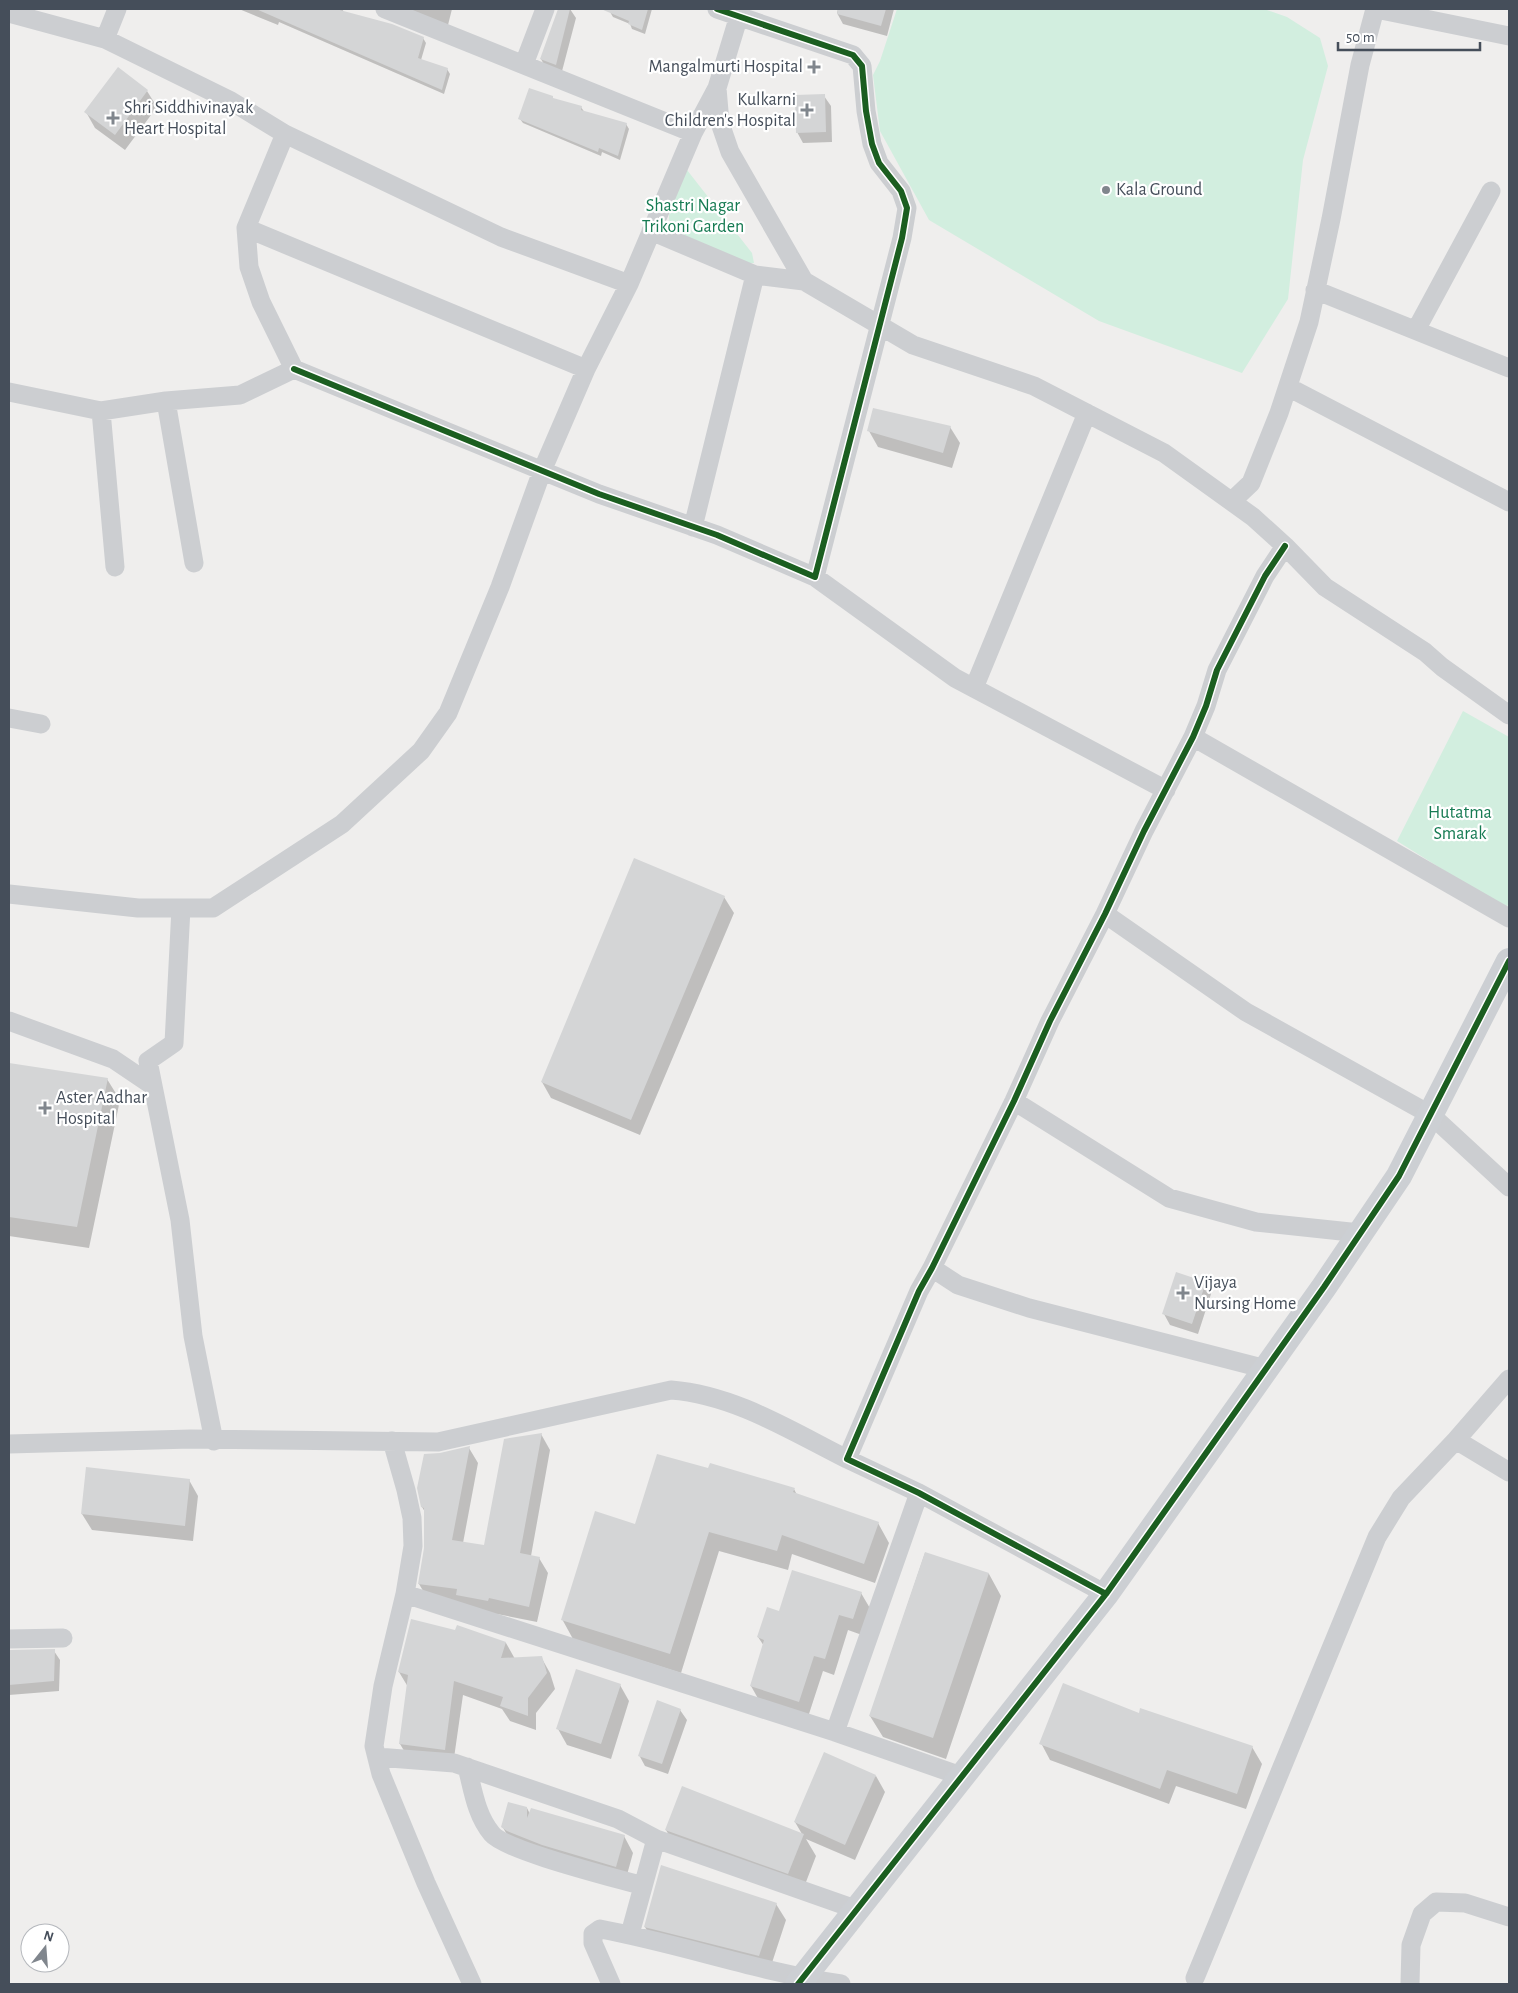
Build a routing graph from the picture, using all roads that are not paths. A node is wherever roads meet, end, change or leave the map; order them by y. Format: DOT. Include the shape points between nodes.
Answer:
graph roads {
  1 [pos="117,9"];
  2 [pos="385,9"];
  3 [pos="545,9"];
  4 [pos="717,9"];
  5 [pos="1375,9"];
  6 [pos="9,13"];
  7 [pos="740,13"];
  8 [pos="1509,36"];
  9 [pos="105,39"];
  10 [pos="524,64"];
  11 [pos="717,88"];
  12 [pos="693,133"];
  13 [pos="285,134"];
  14 [pos="1491,191"];
  15 [pos="246,228"];
  16 [pos="651,231"];
  17 [pos="755,275"];
  18 [pos="804,281"];
  19 [pos="630,284"];
  20 [pos="1315,290"];
  21 [pos="880,326"];
  22 [pos="1416,330"];
  23 [pos="1509,368"];
  24 [pos="294,369"];
  25 [pos="586,369"];
  26 [pos="1288,387"];
  27 [pos="9,392"];
  28 [pos="166,401"];
  29 [pos="101,411"];
  30 [pos="1087,413"];
  31 [pos="542,471"];
  32 [pos="1232,501"];
  33 [pos="1509,502"];
  34 [pos="693,527"];
  35 [pos="1285,546"];
  36 [pos="194,562"];
  37 [pos="115,567"];
  38 [pos="815,576"];
  39 [pos="974,688"];
  40 [pos="1509,715"];
  41 [pos="9,718"];
  42 [pos="41,724"];
  43 [pos="1192,737"];
  44 [pos="1166,790"];
  45 [pos="9,894"];
  46 [pos="181,908"];
  47 [pos="1106,914"];
  48 [pos="1509,918"];
  49 [pos="1509,961"];
  50 [pos="9,1021"];
  51 [pos="153,1086"];
  52 [pos="1014,1101"];
  53 [pos="1432,1115"];
  54 [pos="1509,1187"];
  55 [pos="1360,1233"];
  56 [pos="932,1268"];
  57 [pos="1266,1369"];
  58 [pos="1509,1379"];
  59 [pos="1456,1440"];
  60 [pos="214,1441"];
  61 [pos="392,1441"];
  62 [pos="9,1444"];
  63 [pos="847,1459"];
  64 [pos="1509,1472"];
  65 [pos="919,1493"];
  66 [pos="405,1594"];
  67 [pos="1106,1594"];
  68 [pos="63,1638"];
  69 [pos="9,1639"];
  70 [pos="835,1732"];
  71 [pos="377,1757"];
  72 [pos="467,1767"];
  73 [pos="960,1776"];
  74 [pos="656,1839"];
  75 [pos="643,1886"];
  76 [pos="858,1910"];
  77 [pos="1509,1917"];
  78 [pos="630,1934"];
  79 [pos="1195,1978"];
  80 [pos="801,1981"];
  81 [pos="472,1984"];
  82 [pos="611,1984"];
  83 [pos="841,1984"];
  84 [pos="1410,1984"];
  1 -- 9 [label="street"];
  2 -- 10 [label="street"];
  3 -- 10 [label="street"];
  4 -- 7 [label="street"];
  5 -- 8 [label="street"];
  5 -- 20 [label="street" via="1360,66"];
  6 -- 9 [label="street"];
  7 -- 11 [label="street"];
  7 -- 21 [label="street" via="853,55 862,66 872,144 879,163 901,191 907,208"];
  9 -- 13 [label="street" via="231,100"];
  10 -- 12 [label="street"];
  11 -- 12 [label="street"];
  11 -- 18 [label="street" via="720,123 730,152"];
  12 -- 16 [label="street"];
  13 -- 15 [label="street"];
  13 -- 19 [label="street" via="501,237"];
  14 -- 22 [label="street"];
  15 -- 24 [label="street" via="250,267 261,302"];
  15 -- 25 [label="street"];
  16 -- 17 [label="street"];
  16 -- 19 [label="street"];
  17 -- 18 [label="street"];
  17 -- 34 [label="street"];
  18 -- 21 [label="street"];
  19 -- 25 [label="street"];
  20 -- 22 [label="street"];
  20 -- 26 [label="street"];
  21 -- 30 [label="street" via="913,345 1034,386"];
  21 -- 38 [label="street"];
  22 -- 23 [label="street"];
  24 -- 28 [label="street" via="240,395"];
  24 -- 31 [label="street"];
  25 -- 31 [label="street"];
  26 -- 32 [label="street" via="1251,483"];
  26 -- 33 [label="street"];
  27 -- 29 [label="street"];
  28 -- 29 [label="street"];
  28 -- 36 [label="street"];
  29 -- 37 [label="street"];
  30 -- 32 [label="street" via="1164,453"];
  30 -- 39 [label="street"];
  31 -- 34 [label="street"];
  31 -- 46 [label="street" via="500,587 448,713 421,750 334,830 214,908"];
  32 -- 35 [label="street"];
  34 -- 38 [label="street"];
  35 -- 40 [label="street" via="1325,587 1425,652"];
  35 -- 43 [label="street" via="1265,576 1217,670"];
  38 -- 39 [label="street" via="955,678"];
  39 -- 44 [label="street"];
  41 -- 42 [label="street"];
  43 -- 44 [label="street"];
  43 -- 48 [label="street"];
  44 -- 47 [label="street"];
  45 -- 46 [label="street" via="138,908"];
  46 -- 51 [label="street" via="174,1043 148,1060"];
  47 -- 52 [label="street" via="1050,1021"];
  47 -- 53 [label="street" via="1246,1012"];
  49 -- 53 [label="street"];
  50 -- 51 [label="street" via="113,1059"];
  51 -- 60 [label="street" via="180,1220 193,1336"];
  52 -- 55 [label="street" via="1169,1198 1256,1222"];
  52 -- 56 [label="street"];
  53 -- 54 [label="street"];
  53 -- 55 [label="street" via="1399,1176"];
  55 -- 57 [label="street"];
  56 -- 57 [label="street" via="958,1285 1029,1308"];
  56 -- 63 [label="street" via="919,1291"];
  57 -- 67 [label="street"];
  58 -- 59 [label="street"];
  59 -- 64 [label="street"];
  59 -- 79 [label="street" via="1401,1498 1376,1536"];
  60 -- 61 [label="street"];
  60 -- 62 [label="street"];
  61 -- 63 [label="street" via="438,1442 671,1390 694,1392 737,1404"];
  61 -- 66 [label="street" via="412,1518 413,1546"];
  63 -- 65 [label="street"];
  65 -- 67 [label="street"];
  65 -- 70 [label="street"];
  66 -- 70 [label="street"];
  66 -- 71 [label="street" via="383,1686 374,1746"];
  67 -- 73 [label="street"];
  68 -- 69 [label="street"];
  70 -- 73 [label="street"];
  71 -- 72 [label="street" via="430,1760"];
  71 -- 81 [label="street" via="426,1882"];
  72 -- 74 [label="street" via="618,1820"];
  72 -- 75 [label="street" via="479,1813 494,1836 528,1852"];
  73 -- 76 [label="street"];
  74 -- 75 [label="street"];
  74 -- 76 [label="street"];
  75 -- 78 [label="street"];
  76 -- 80 [label="street"];
  77 -- 84 [label="street" via="1465,1903 1436,1902 1422,1914 1411,1945"];
  78 -- 80 [label="street"];
  78 -- 82 [label="street" via="600,1929 593,1934 593,1943"];
  80 -- 83 [label="street"];
}
